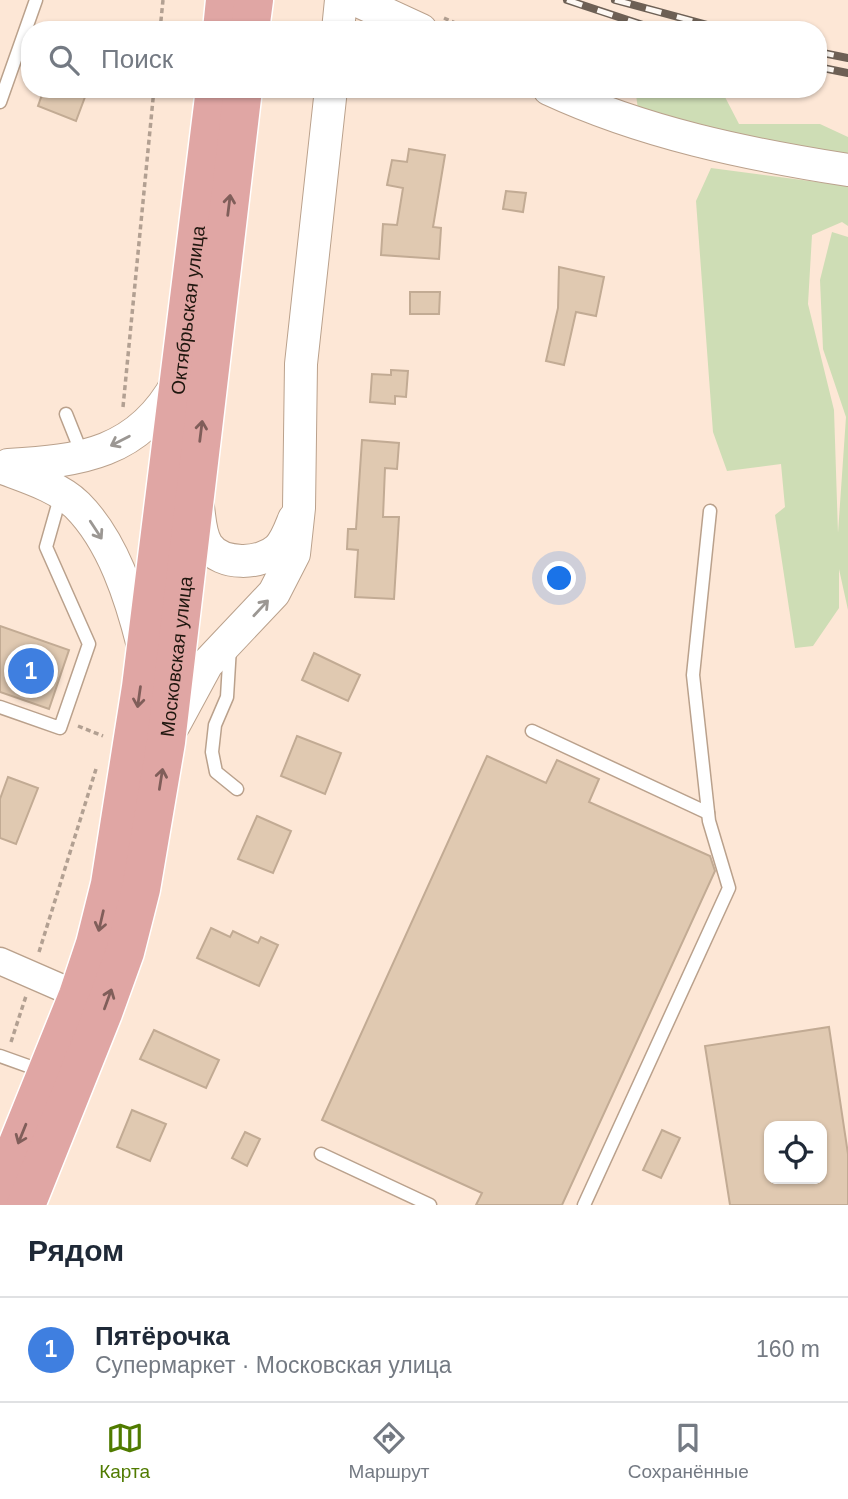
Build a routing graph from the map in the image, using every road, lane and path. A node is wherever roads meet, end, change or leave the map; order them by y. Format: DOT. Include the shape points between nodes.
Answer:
graph roads {
  1 [pos="36,0"];
  2 [pos="163,0"];
  3 [pos="225,0"];
  4 [pos="254,0"];
  5 [pos="341,0"];
  6 [pos="356,0"];
  7 [pos="29,21"];
  8 [pos="161,21"];
  9 [pos="223,21"];
  10 [pos="251,21"];
  11 [pos="339,21"];
  12 [pos="402,21"];
  13 [pos="21,42"];
  14 [pos="153,98"];
  15 [pos="214,98"];
  16 [pos="242,98"];
  17 [pos="327,98"];
  18 [pos="569,98"];
  19 [pos="0,102"];
  20 [pos="848,170"];
  21 [pos="181,375"];
  22 [pos="123,409"];
  23 [pos="66,414"];
  24 [pos="83,458"];
  25 [pos="0,466"];
  26 [pos="194,488"];
  27 [pos="61,494"];
  28 [pos="299,508"];
  29 [pos="710,511"];
  30 [pos="160,532"];
  31 [pos="230,640"];
  32 [pos="145,654"];
  33 [pos="0,706"];
  34 [pos="63,719"];
  35 [pos="532,731"];
  36 [pos="108,738"];
  37 [pos="166,742"];
  38 [pos="99,760"];
  39 [pos="237,789"];
  40 [pos="708,814"];
  41 [pos="0,961"];
  42 [pos="33,974"];
  43 [pos="78,995"];
  44 [pos="3,1057"];
  45 [pos="47,1072"];
  46 [pos="321,1153"];
  47 [pos="0,1188"];
  48 [pos="26,1205"];
  49 [pos="430,1205"];
  50 [pos="584,1205"];
  1 -- 7 [label="lane"];
  2 -- 8 [label="path"];
  3 -- 9 [label="main road"];
  4 -- 10 [label="main road"];
  5 -- 11 [label="street"];
  6 -- 12 [label="street"];
  13 -- 19 [label="lane"];
  14 -- 22 [label="path"];
  15 -- 21 [label="main road, Октябрьская улица"];
  26 -- 16 [label="main road, Московская улица, one-way"];
  17 -- 28 [label="street" via="301,364"];
  18 -- 20 [label="street" via="679,136 769,158"];
  21 -- 24 [label="street, one-way" via="149,424"];
  21 -- 30 [label="main road, Октябрьская улица"];
  23 -- 24 [label="lane"];
  24 -- 25 [label="street"];
  25 -- 27 [label="street"];
  26 -- 28 [label="street" via="209,547 233,560 253,560 279,548"];
  26 -- 37 [label="main road, Московская улица"];
  27 -- 32 [label="street, one-way" via="76,505 108,550 134,608"];
  27 -- 34 [label="lane" via="47,547 89,644"];
  31 -- 28 [label="street, one-way" via="283,580 294,554"];
  29 -- 40 [label="lane" via="693,675"];
  30 -- 32 [label="main road, Московская улица"];
  31 -- 37 [label="street" via="197,678"];
  31 -- 39 [label="lane" via="227,697 215,725 212,752 216,772"];
  32 -- 43 [label="main road, Московская улица, one-way" via="110,884"];
  33 -- 34 [label="lane" via="60,728"];
  34 -- 36 [label="path"];
  35 -- 40 [label="lane"];
  48 -- 37 [label="main road, Московская улица, one-way" via="125,952 141,889"];
  38 -- 42 [label="path"];
  40 -- 50 [label="lane" via="729,888"];
  41 -- 42 [label="street"];
  42 -- 43 [label="street"];
  42 -- 44 [label="path"];
  43 -- 45 [label="main road, Московская улица"];
  44 -- 45 [label="lane"];
  45 -- 47 [label="main road, Московская улица, one-way"];
  46 -- 49 [label="lane"];
}
